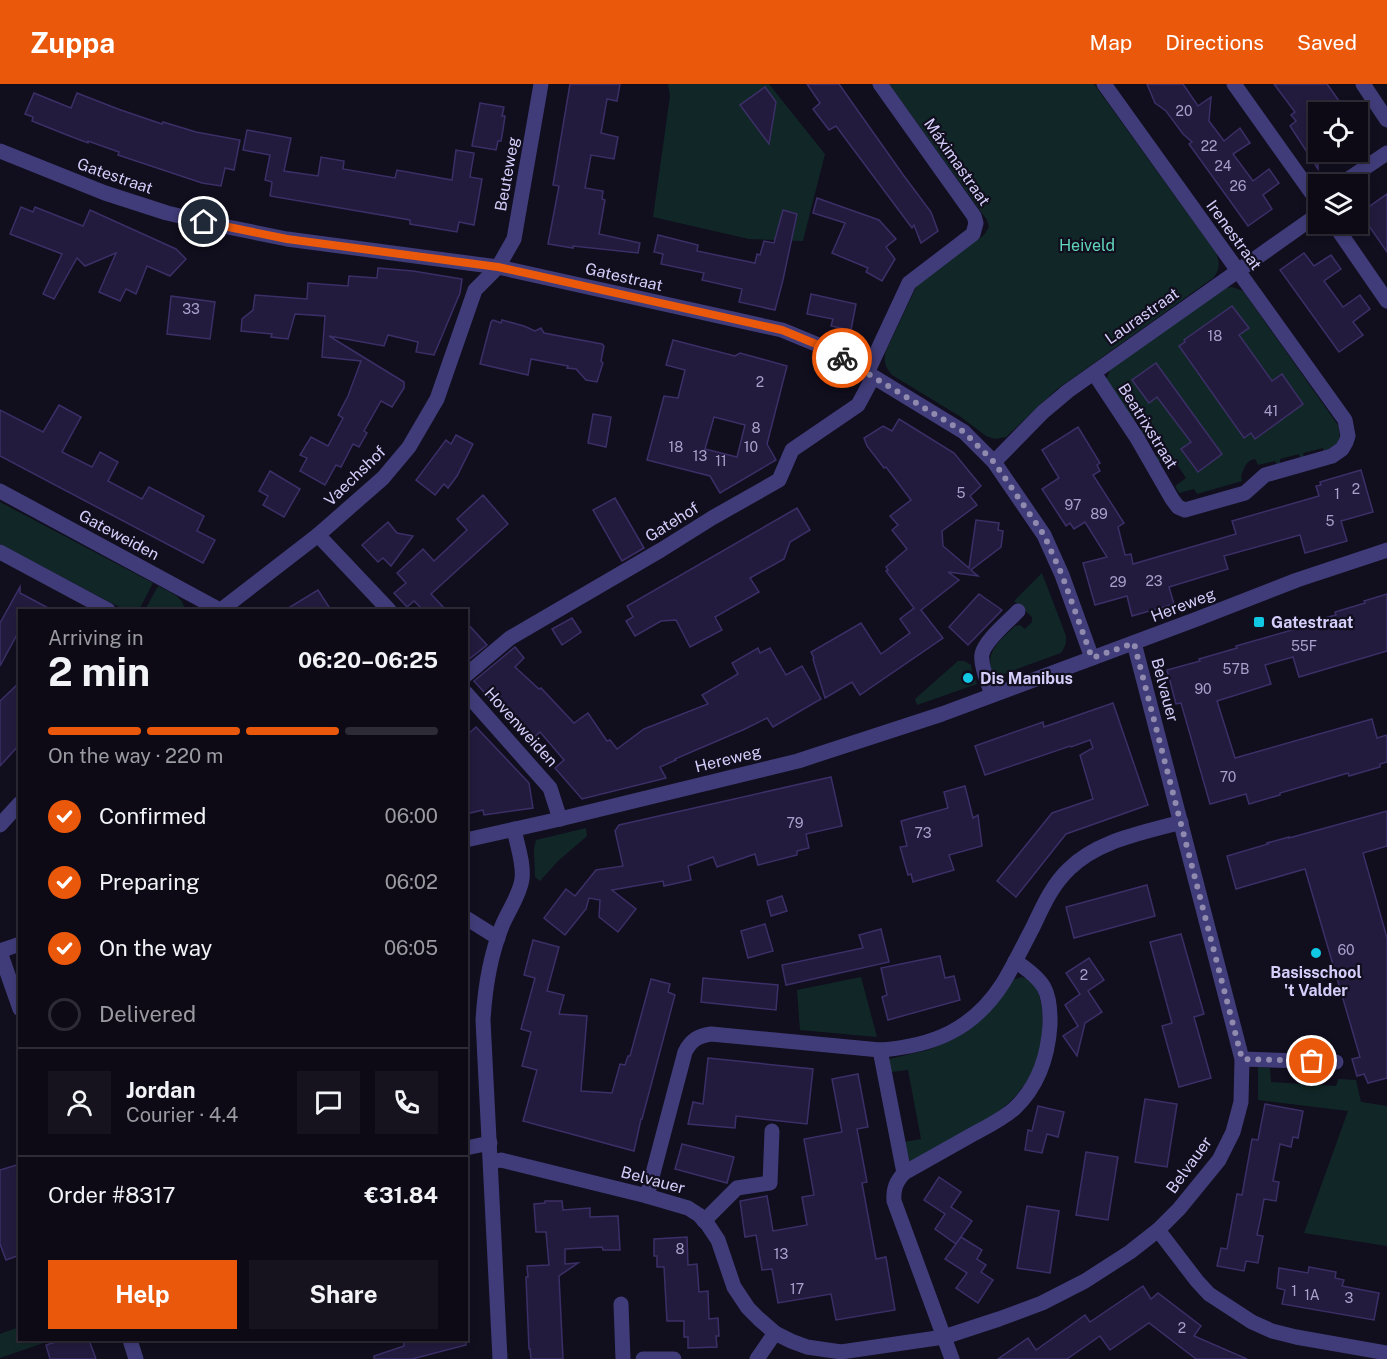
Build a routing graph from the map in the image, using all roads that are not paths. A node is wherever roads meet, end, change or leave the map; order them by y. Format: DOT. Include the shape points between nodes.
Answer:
graph roads {
  1 [pos="541,84"];
  2 [pos="880,84"];
  3 [pos="1104,84"];
  4 [pos="1234,84"];
  5 [pos="1364,84"];
  6 [pos="1387,120"];
  7 [pos="0,152"];
  8 [pos="1387,153"];
  9 [pos="1356,174"];
  10 [pos="1308,188"];
  11 [pos="1308,221"];
  12 [pos="1341,234"];
  13 [pos="498,267"];
  14 [pos="1238,271"];
  15 [pos="1387,301"];
  16 [pos="1094,373"];
  17 [pos="870,375"];
  18 [pos="994,462"];
  19 [pos="0,491"];
  20 [pos="1172,499"];
  21 [pos="318,535"];
  22 [pos="1387,550"];
  23 [pos="0,552"];
  24 [pos="106,609"];
  25 [pos="219,609"];
  26 [pos="222,609"];
  27 [pos="388,609"];
  28 [pos="1018,611"];
  29 [pos="1134,643"];
  30 [pos="1092,658"];
  31 [pos="468,673"];
  32 [pos="468,695"];
  33 [pos="992,695"];
  34 [pos="18,805"];
  35 [pos="560,819"];
  36 [pos="1181,822"];
  37 [pos="0,825"];
  38 [pos="514,829"];
  39 [pos="468,840"];
  40 [pos="468,919"];
  41 [pos="498,938"];
  42 [pos="18,945"];
  43 [pos="0,952"];
  44 [pos="1015,961"];
  45 [pos="18,1004"];
  46 [pos="880,1050"];
  47 [pos="1242,1059"];
  48 [pos="1336,1062"];
  49 [pos="772,1131"];
  50 [pos="490,1143"];
  51 [pos="468,1148"];
  52 [pos="491,1161"];
  53 [pos="904,1173"];
  54 [pos="647,1196"];
  55 [pos="705,1221"];
  56 [pos="1158,1230"];
  57 [pos="621,1304"];
  58 [pos="775,1333"];
  59 [pos="944,1337"];
  60 [pos="130,1341"];
  61 [pos="1387,1353"];
  62 [pos="136,1359"];
  63 [pos="500,1359"];
  64 [pos="623,1359"];
  65 [pos="643,1359"];
  66 [pos="674,1359"];
  67 [pos="757,1359"];
  68 [pos="952,1359"];
  1 -- 13 [label="street, Beuteweg" via="514,239"];
  2 -- 17 [label="street, Máximastraat" via="976,224 973,234 909,283"];
  3 -- 14 [label="street, Irenestraat"];
  4 -- 10 [label="street"];
  5 -- 6 [label="street"];
  7 -- 13 [label="street, Gatestraat" via="105,193 223,226 287,239"];
  8 -- 9 [label="street"];
  11 -- 14 [label="street, Laurastraat"];
  12 -- 15 [label="street"];
  13 -- 17 [label="street, Gatestraat" via="782,330 828,349"];
  13 -- 21 [label="street, Vaechshof" via="476,290 437,399 409,447 382,478"];
  14 -- 16 [label="street, Laurastraat"];
  14 -- 20 [label="street, Irenestraat" via="1345,420 1348,436 1342,449 1332,456 1265,475 1245,494 1185,510"];
  16 -- 18 [label="street, Laurastraat" via="1043,411"];
  16 -- 20 [label="street, Beatrixstraat"];
  17 -- 18 [label="street, Gatestraat" via="964,432"];
  17 -- 31 [label="street, Gatehof" via="858,405 792,450 779,480 510,638"];
  18 -- 30 [label="street, Gatestraat" via="1044,535"];
  19 -- 25 [label="street, Gateweiden"];
  21 -- 26 [label="street, Vaechshof"];
  21 -- 27 [label="street"];
  22 -- 29 [label="street, Hereweg"];
  23 -- 24 [label="street"];
  28 -- 33 [label="street" via="987,643 982,654"];
  29 -- 30 [label="street, Hereweg"];
  29 -- 36 [label="street, Belvauer"];
  30 -- 33 [label="street, Hereweg"];
  32 -- 35 [label="street, Hovenweiden" via="550,788"];
  33 -- 35 [label="street, Hereweg" via="798,761"];
  34 -- 37 [label="street"];
  35 -- 38 [label="street, Hereweg"];
  36 -- 44 [label="street" via="1106,845 1084,856 1057,882"];
  36 -- 47 [label="street, Belvauer"];
  38 -- 39 [label="street, Hereweg"];
  38 -- 41 [label="street" via="521,883"];
  40 -- 41 [label="street"];
  41 -- 50 [label="street" via="484,993"];
  42 -- 43 [label="street"];
  43 -- 45 [label="street"];
  44 -- 46 [label="street" via="993,998 956,1030 923,1044"];
  44 -- 53 [label="street" via="1038,978 1048,1003 1049,1037 1039,1073 1029,1092 999,1120"];
  46 -- 53 [label="street"];
  46 -- 54 [label="street" via="711,1034 695,1039 685,1052"];
  47 -- 48 [label="street"];
  47 -- 56 [label="street, Belvauer" via="1241,1102 1233,1132 1219,1160"];
  49 -- 55 [label="street" via="770,1183 737,1188"];
  50 -- 51 [label="street"];
  50 -- 52 [label="street"];
  52 -- 54 [label="street, Belvauer" via="501,1160"];
  52 -- 63 [label="street"];
  53 -- 59 [label="street" via="896,1183 894,1201"];
  54 -- 55 [label="street, Belvauer" via="688,1208"];
  55 -- 58 [label="street, Belvauer" via="718,1240 739,1297"];
  56 -- 59 [label="street, Belvauer" via="1112,1264 1042,1303"];
  56 -- 61 [label="street" via="1209,1294 1252,1322 1280,1333"];
  57 -- 64 [label="street"];
  58 -- 59 [label="street, Belvauer" via="807,1347 841,1352"];
  58 -- 67 [label="street"];
  59 -- 68 [label="street"];
  60 -- 62 [label="street"];
  65 -- 66 [label="street"];
}
